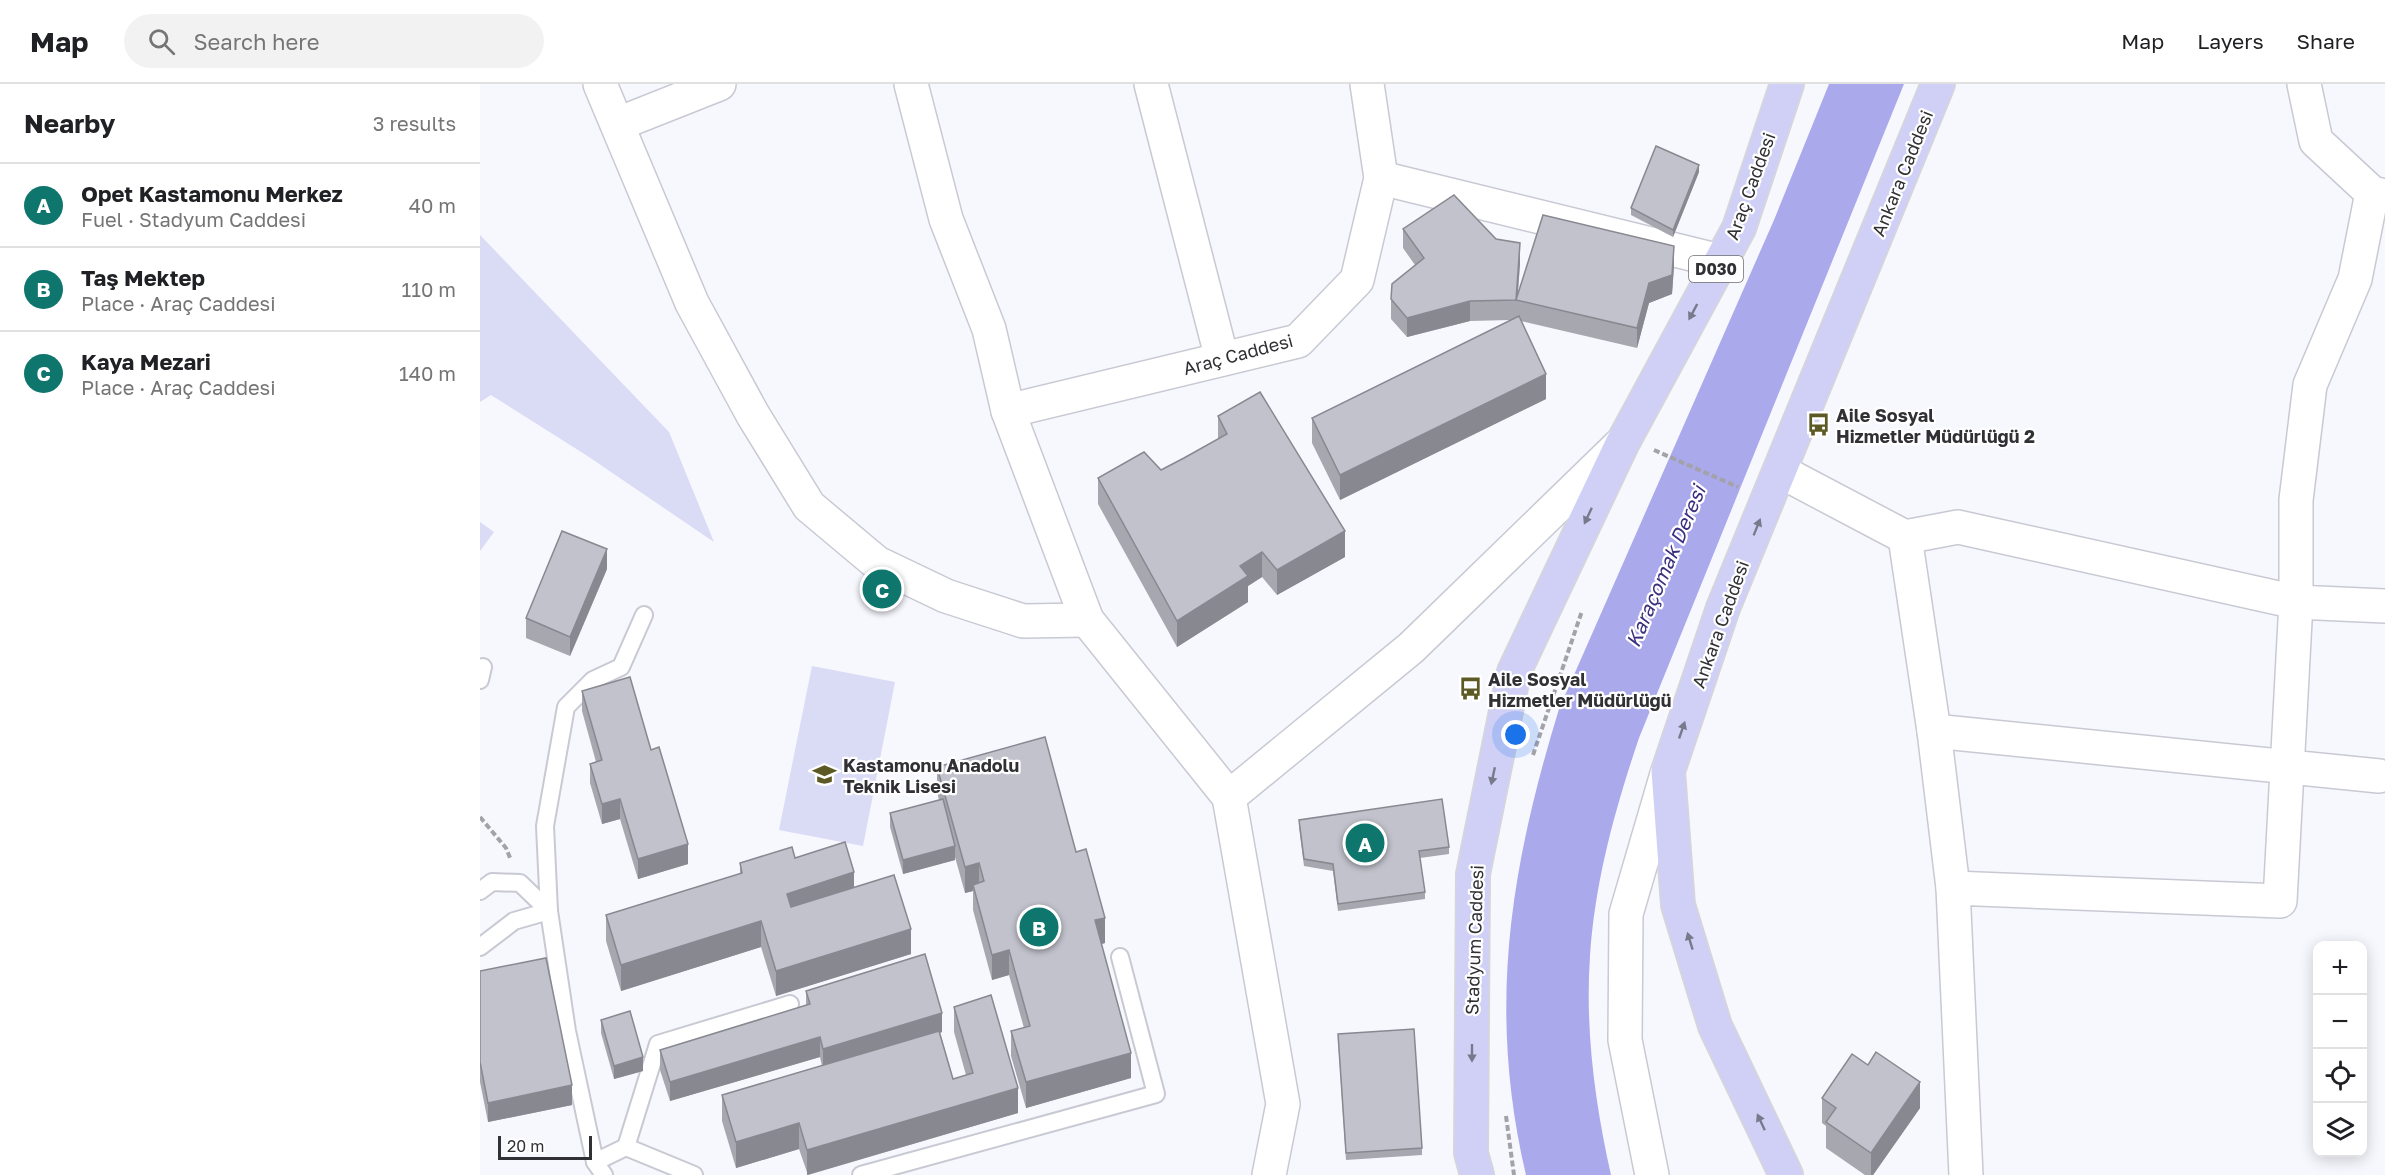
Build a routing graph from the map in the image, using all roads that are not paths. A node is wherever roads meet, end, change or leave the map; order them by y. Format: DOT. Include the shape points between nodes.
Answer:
graph roads {
  1 [pos="600,84"];
  2 [pos="718,84"];
  3 [pos="911,84"];
  4 [pos="1151,84"];
  5 [pos="1367,84"];
  6 [pos="1787,84"];
  7 [pos="1938,84"];
  8 [pos="2304,84"];
  9 [pos="618,124"];
  10 [pos="1381,178"];
  11 [pos="2379,194"];
  12 [pos="1720,261"];
  13 [pos="1222,359"];
  14 [pos="1008,411"];
  15 [pos="1641,451"];
  16 [pos="1780,471"];
  17 [pos="1905,537"];
  18 [pos="2296,602"];
  19 [pos="2385,606"];
  20 [pos="644,615"];
  21 [pos="1087,620"];
  22 [pos="1934,731"];
  23 [pos="2288,767"];
  24 [pos="1668,771"];
  25 [pos="2379,776"];
  26 [pos="1229,797"];
  27 [pos="1953,888"];
  28 [pos="480,891"];
  29 [pos="549,911"];
  30 [pos="480,947"];
  31 [pos="1120,957"];
  32 [pos="790,1004"];
  33 [pos="626,1147"];
  34 [pos="599,1169"];
  35 [pos="694,1175"];
  36 [pos="861,1175"];
  37 [pos="1269,1175"];
  38 [pos="1477,1175"];
  39 [pos="1652,1175"];
  40 [pos="1786,1175"];
  41 [pos="1966,1175"];
  1 -- 9 [label="street"];
  2 -- 9 [label="street"];
  3 -- 14 [label="street" via="946,219 989,328"];
  4 -- 13 [label="street"];
  5 -- 10 [label="street, Araç Caddesi"];
  6 -- 12 [label="main road, Araç Caddesi / D030" via="1739,228"];
  7 -- 16 [label="main road, Ankara Caddesi"];
  8 -- 11 [label="street" via="2316,141"];
  9 -- 21 [label="street" via="692,303 753,415 809,506 877,563 946,596 1023,621"];
  10 -- 12 [label="street"];
  10 -- 13 [label="street, Araç Caddesi" via="1357,280 1298,341"];
  11 -- 18 [label="street" via="2355,279 2310,385 2296,500"];
  12 -- 15 [label="main road, Araç Caddesi / D030, one-way"];
  13 -- 14 [label="street, Araç Caddesi"];
  14 -- 21 [label="street"];
  15 -- 26 [label="street"];
  15 -- 38 [label="main road, Stadyum Caddesi, one-way" via="1514,672 1473,874 1471,1153"];
  16 -- 17 [label="street"];
  24 -- 16 [label="main road, Ankara Caddesi, one-way" via="1723,608"];
  17 -- 18 [label="street" via="1958,527"];
  17 -- 22 [label="street"];
  18 -- 19 [label="street"];
  18 -- 23 [label="street"];
  20 -- 29 [label="lane" via="621,667 593,680 566,707 545,826"];
  21 -- 26 [label="street"];
  22 -- 23 [label="street"];
  22 -- 27 [label="street"];
  23 -- 25 [label="street"];
  23 -- 27 [label="street" via="2280,901"];
  24 -- 39 [label="street" via="1626,914 1625,1040"];
  40 -- 24 [label="main road, Ankara Caddesi, one-way" via="1716,1026 1678,905"];
  26 -- 37 [label="street" via="1283,1104"];
  27 -- 41 [label="street"];
  28 -- 29 [label="lane" via="492,882 520,883"];
  29 -- 30 [label="lane" via="513,921"];
  29 -- 34 [label="lane" via="567,1031"];
  31 -- 36 [label="lane" via="1156,1094"];
  32 -- 33 [label="lane" via="658,1044"];
  33 -- 34 [label="lane"];
  33 -- 35 [label="lane"];
}
